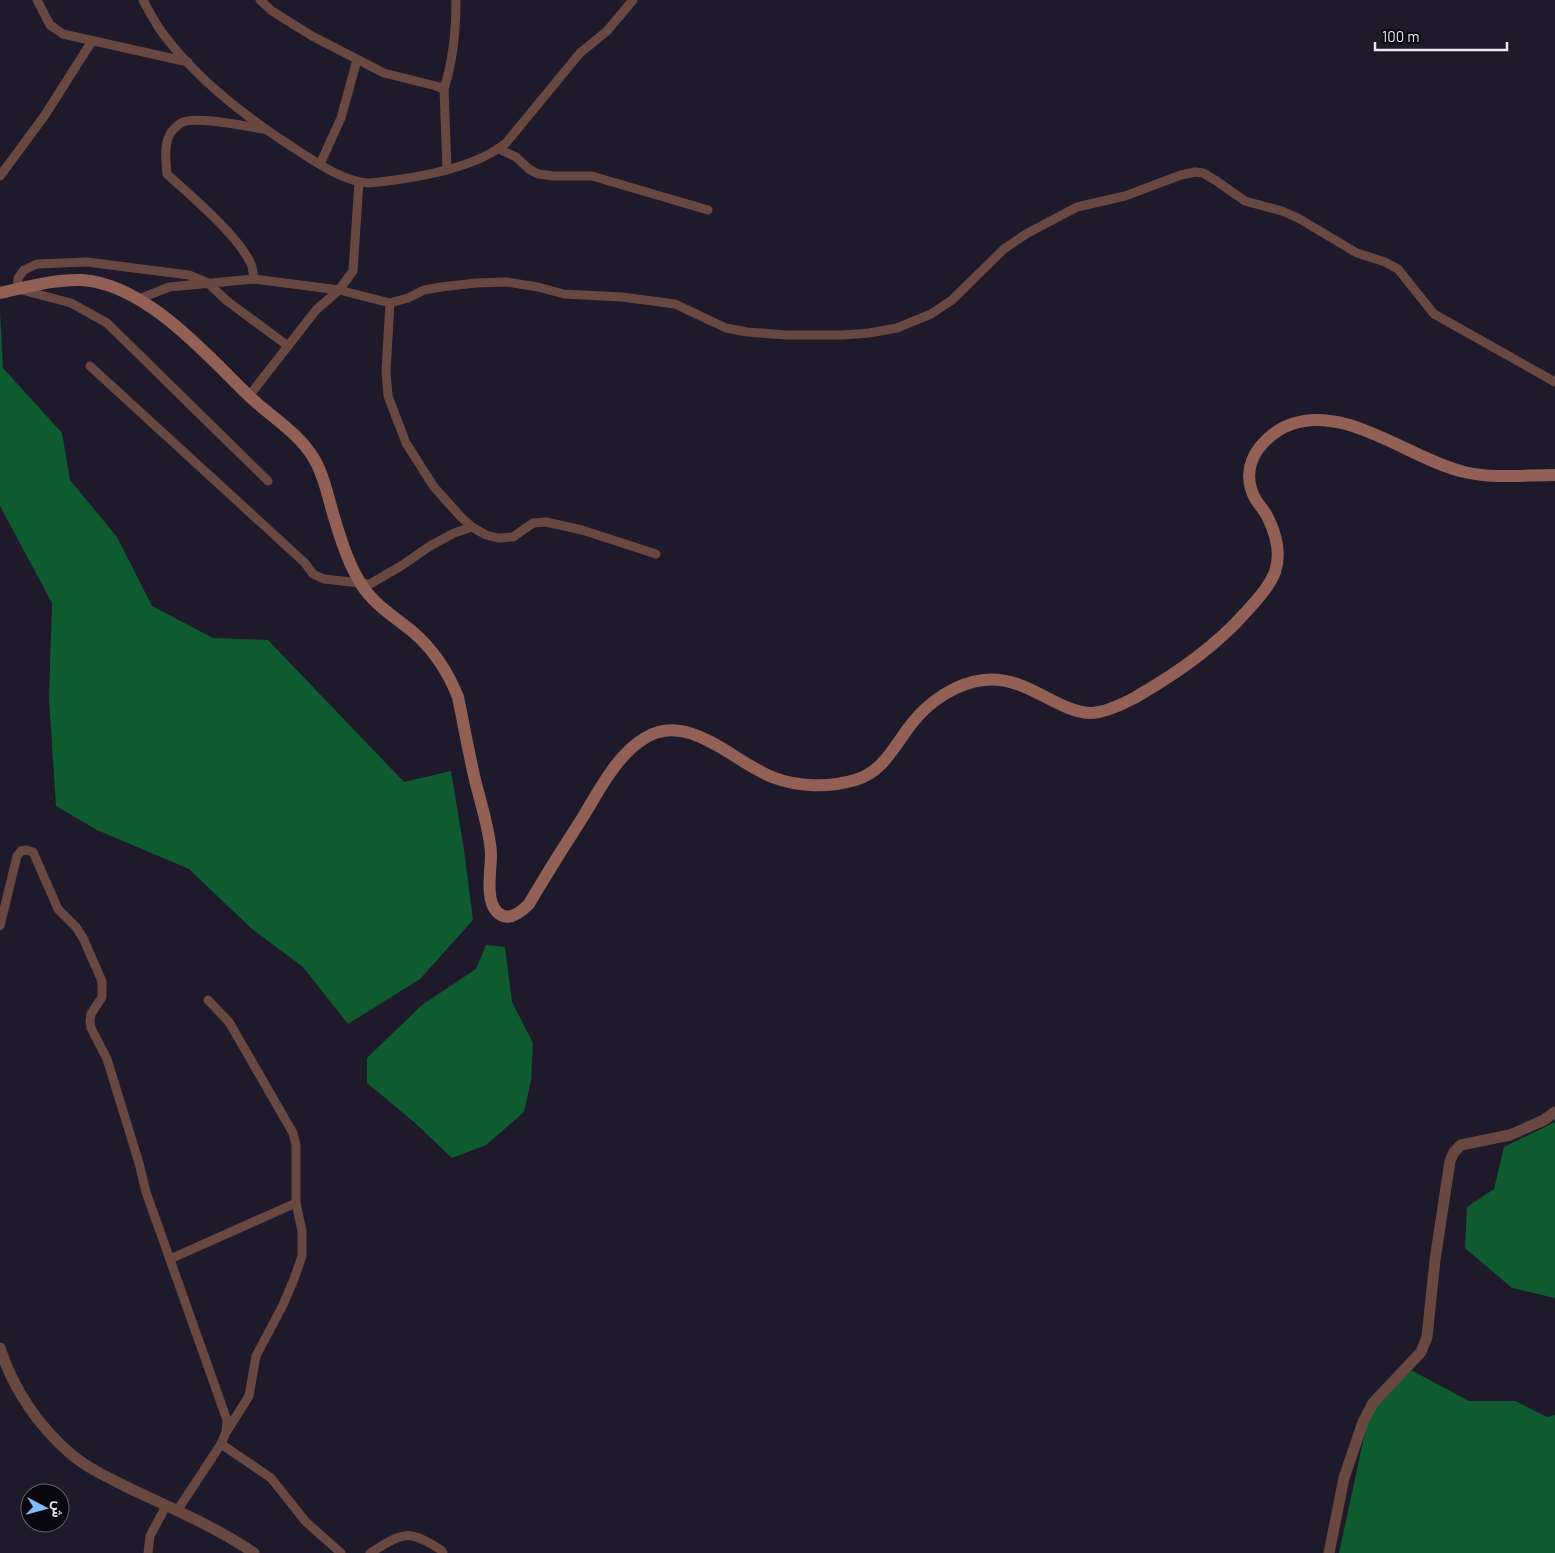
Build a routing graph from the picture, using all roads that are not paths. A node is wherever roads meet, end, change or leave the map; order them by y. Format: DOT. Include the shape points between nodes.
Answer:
graph roads {
  1 [pos="38,0"];
  2 [pos="142,0"];
  3 [pos="260,0"];
  4 [pos="456,0"];
  5 [pos="632,0"];
  6 [pos="92,41"];
  7 [pos="357,60"];
  8 [pos="188,62"];
  9 [pos="444,89"];
  10 [pos="264,129"];
  11 [pos="499,149"];
  12 [pos="320,164"];
  13 [pos="447,170"];
  14 [pos="0,176"];
  15 [pos="359,182"];
  16 [pos="708,210"];
  17 [pos="254,279"];
  18 [pos="208,282"];
  19 [pos="18,289"];
  20 [pos="339,290"];
  21 [pos="0,293"];
  22 [pos="139,299"];
  23 [pos="390,303"];
  24 [pos="288,346"];
  25 [pos="90,366"];
  26 [pos="1555,382"];
  27 [pos="249,396"];
  28 [pos="1555,475"];
  29 [pos="268,482"];
  30 [pos="472,526"];
  31 [pos="656,554"];
  32 [pos="361,584"];
  33 [pos="0,926"];
  34 [pos="208,1000"];
  35 [pos="1555,1112"];
  36 [pos="296,1203"];
  37 [pos="170,1259"];
  38 [pos="0,1348"];
  39 [pos="226,1432"];
  40 [pos="221,1444"];
  41 [pos="166,1506"];
  42 [pos="177,1511"];
  43 [pos="148,1553"];
  44 [pos="254,1553"];
  45 [pos="341,1553"];
  46 [pos="370,1553"];
  47 [pos="443,1553"];
  48 [pos="1329,1553"];
  1 -- 6 [label="street" via="50,25 63,34"];
  2 -- 8 [label="street" via="166,38"];
  3 -- 7 [label="street" via="296,26"];
  4 -- 9 [label="street" via="454,42"];
  5 -- 11 [label="street" via="607,31 580,53"];
  6 -- 8 [label="street"];
  6 -- 14 [label="street" via="45,115"];
  7 -- 9 [label="street" via="384,74"];
  7 -- 12 [label="street" via="341,118"];
  8 -- 10 [label="street" via="213,89"];
  9 -- 13 [label="street"];
  10 -- 12 [label="street"];
  10 -- 17 [label="street" via="182,122 169,136 165,152 167,174 242,249 252,265"];
  11 -- 13 [label="street"];
  11 -- 16 [label="street" via="538,174 592,176"];
  12 -- 15 [label="street"];
  13 -- 15 [label="street" via="382,182"];
  15 -- 20 [label="street" via="353,271"];
  17 -- 18 [label="street"];
  17 -- 20 [label="street"];
  18 -- 19 [label="street" via="189,275 87,262 36,264 24,270 18,278"];
  18 -- 22 [label="street" via="170,287"];
  18 -- 24 [label="street" via="227,301"];
  19 -- 21 [label="main road"];
  19 -- 22 [label="main road" via="50,282 83,280 114,287"];
  19 -- 29 [label="street" via="71,303 106,324"];
  20 -- 23 [label="street"];
  20 -- 24 [label="street" via="316,310"];
  22 -- 27 [label="main road" via="191,338"];
  23 -- 26 [label="street" via="440,287 506,282 564,294 675,304 726,328 747,332 869,334 897,328 931,314 952,300 1004,249 1077,208 1125,196 1195,172 1203,173 1245,201 1282,211 1357,253 1392,265 1434,314"];
  23 -- 30 [label="street" via="386,371 388,396 406,443 434,487"];
  24 -- 27 [label="street"];
  25 -- 32 [label="street" via="305,563 313,574 324,579"];
  27 -- 32 [label="main road" via="304,444 313,458 322,475 346,555"];
  28 -- 32 [label="main road" via="1465,473 1348,424 1331,420 1314,418 1282,427 1258,450 1250,463 1249,476 1252,492 1267,515 1278,545 1275,571 1260,597 1226,634 1182,669 1132,699 1090,713 1065,706 1015,683 986,679 971,682 953,689 928,707 914,720 882,764 870,774 841,784 822,786 786,782 687,732 673,730 646,736 613,768 529,904 513,917 497,912 492,902 491,853 458,697 451,679 414,633 393,618"];
  30 -- 31 [label="street" via="486,535 514,538 533,523 546,522"];
  30 -- 32 [label="street" via="430,546 375,582"];
  33 -- 37 [label="street" via="17,856 21,851 33,852 58,909 84,938 102,981 102,997 91,1014 91,1028 108,1058 146,1192"];
  34 -- 36 [label="street" via="230,1022 293,1133"];
  35 -- 48 [label="street" via="1510,1135 1461,1145 1454,1152 1435,1260 1427,1337 1421,1352 1373,1403 1363,1422 1344,1478"];
  36 -- 37 [label="street"];
  36 -- 39 [label="street" via="302,1231 302,1256 283,1305 256,1356 248,1396"];
  37 -- 39 [label="street" via="227,1420"];
  38 -- 41 [label="street" via="22,1397 47,1430 73,1456"];
  39 -- 40 [label="street"];
  40 -- 42 [label="street"];
  40 -- 45 [label="street" via="271,1478 306,1522"];
  41 -- 42 [label="street"];
  41 -- 43 [label="street" via="150,1536"];
  42 -- 44 [label="street"];
  46 -- 47 [label="street" via="399,1536 409,1535 423,1538"];
}
